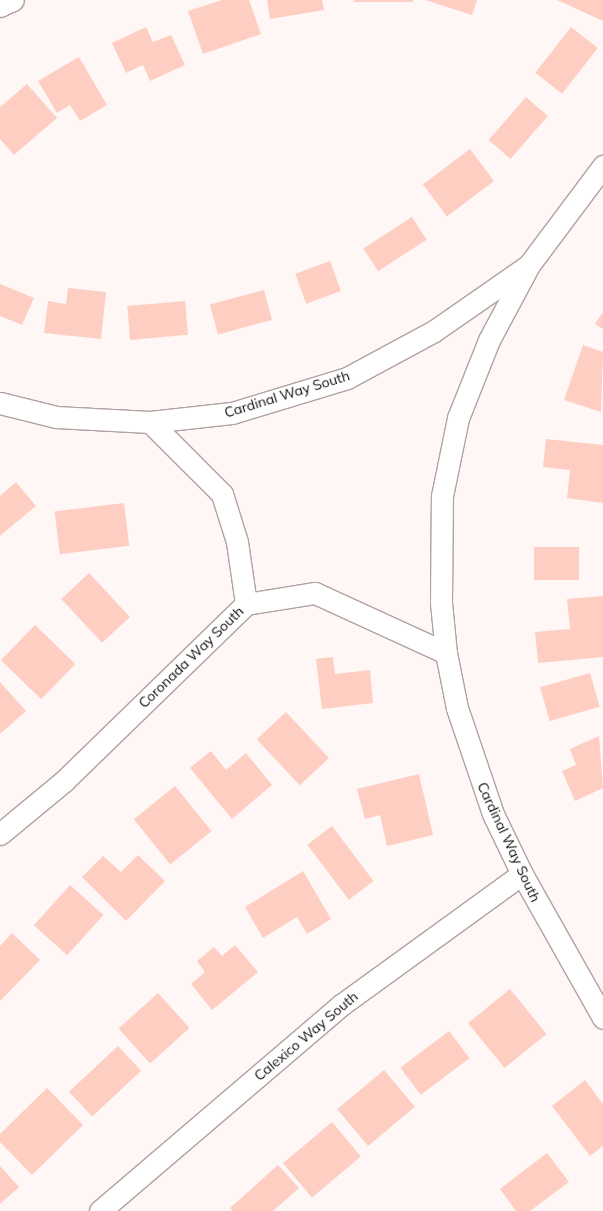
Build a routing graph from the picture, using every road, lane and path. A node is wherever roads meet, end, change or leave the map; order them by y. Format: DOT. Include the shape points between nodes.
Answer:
graph roads {
  1 [pos="13,0"];
  2 [pos="0,6"];
  3 [pos="603,166"];
  4 [pos="529,265"];
  5 [pos="0,403"];
  6 [pos="150,422"];
  7 [pos="246,604"];
  8 [pos="446,653"];
  9 [pos="0,834"];
  10 [pos="522,874"];
  11 [pos="603,1018"];
  12 [pos="100,1211"];
  1 -- 2 [label="street"];
  3 -- 4 [label="street"];
  4 -- 6 [label="street, Cardinal Way South" via="434,332 347,378 232,412"];
  4 -- 8 [label="street, Cardinal Way South" via="489,340 458,418 442,496 441,603"];
  5 -- 6 [label="street, Cardinal Way South" via="56,416"];
  6 -- 7 [label="street, Coronada Way South" via="222,494 237,542"];
  7 -- 8 [label="street" via="315,593"];
  7 -- 9 [label="street, Coronada Way South" via="64,781"];
  8 -- 10 [label="street, Cardinal Way South" via="475,767"];
  10 -- 11 [label="street, Cardinal Way South"];
  10 -- 12 [label="street, Calexico Way South" via="340,1005"];
}
